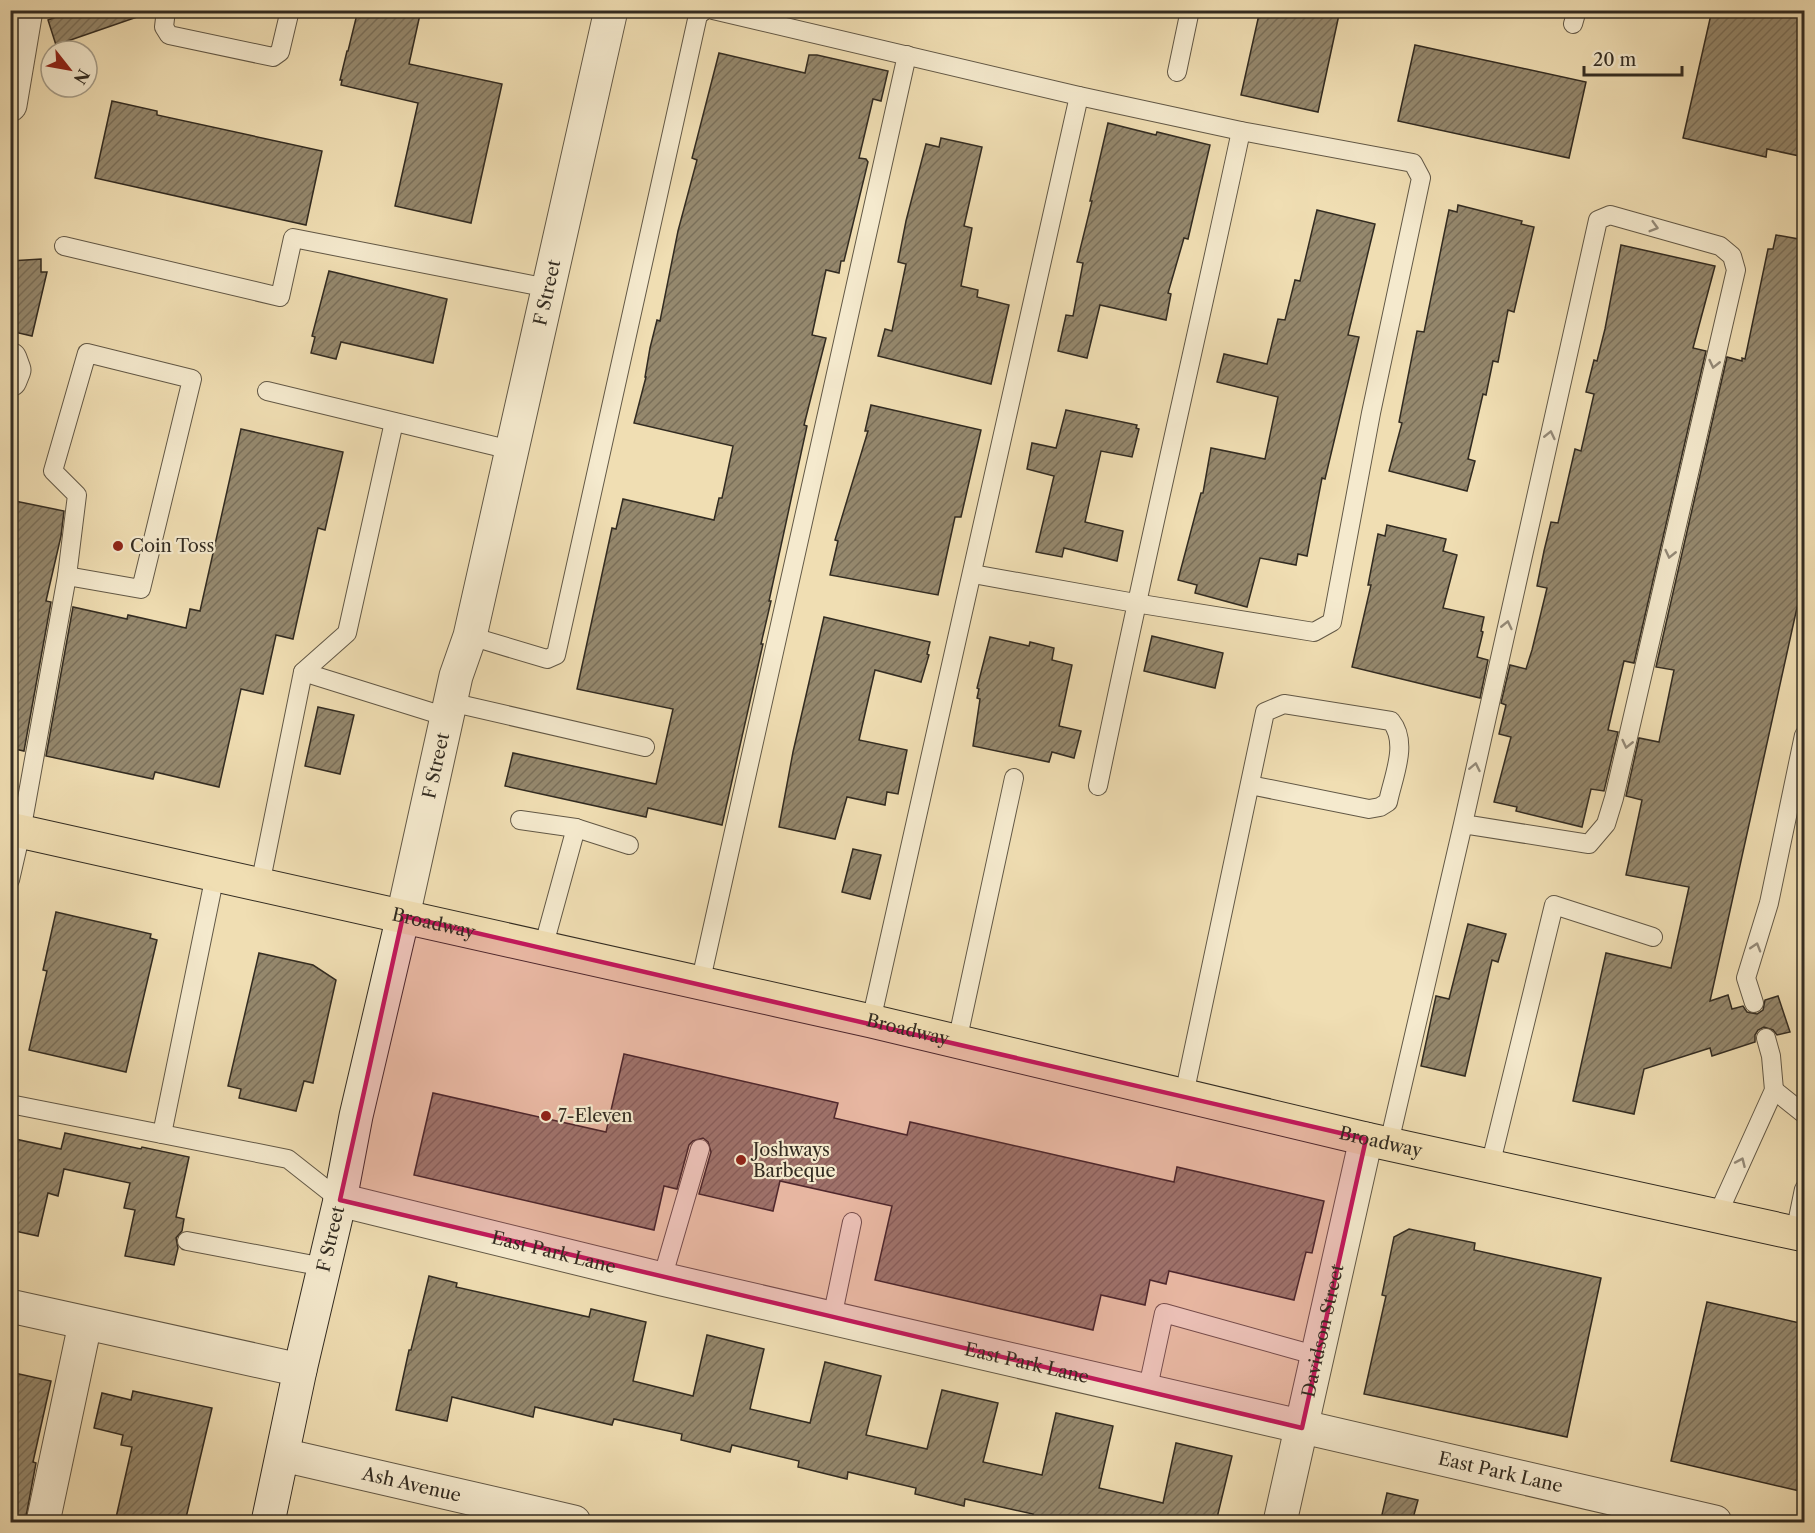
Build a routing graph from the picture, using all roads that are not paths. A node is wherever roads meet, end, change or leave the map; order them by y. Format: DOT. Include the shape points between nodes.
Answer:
graph roads {
  1 [pos="26,10"];
  2 [pos="166,10"];
  3 [pos="290,10"];
  4 [pos="611,10"];
  5 [pos="705,10"];
  6 [pos="713,10"];
  7 [pos="1190,10"];
  8 [pos="907,55"];
  9 [pos="1177,72"];
  10 [pos="1079,96"];
  11 [pos="10,105"];
  12 [pos="1241,131"];
  13 [pos="64,246"];
  14 [pos="548,288"];
  15 [pos="10,359"];
  16 [pos="10,380"];
  17 [pos="267,391"];
  18 [pos="394,422"];
  19 [pos="511,450"];
  20 [pos="973,574"];
  21 [pos="67,576"];
  22 [pos="1135,603"];
  23 [pos="470,636"];
  24 [pos="303,672"];
  25 [pos="448,709"];
  26 [pos="1804,735"];
  27 [pos="645,747"];
  28 [pos="1014,778"];
  29 [pos="1250,785"];
  30 [pos="1098,786"];
  31 [pos="520,820"];
  32 [pos="1463,824"];
  33 [pos="576,828"];
  34 [pos="16,830"];
  35 [pos="629,845"];
  36 [pos="215,875"];
  37 [pos="10,880"];
  38 [pos="260,885"];
  39 [pos="403,916"];
  40 [pos="1653,937"];
  41 [pos="543,948"];
  42 [pos="700,984"];
  43 [pos="1754,1003"];
  44 [pos="871,1021"];
  45 [pos="1766,1038"];
  46 [pos="957,1042"];
  47 [pos="1774,1090"];
  48 [pos="1184,1095"];
  49 [pos="10,1104"];
  50 [pos="1804,1113"];
  51 [pos="162,1134"];
  52 [pos="1377,1141"];
  53 [pos="700,1149"];
  54 [pos="1490,1166"];
  55 [pos="1804,1189"];
  56 [pos="340,1200"];
  57 [pos="1717,1216"];
  58 [pos="852,1222"];
  59 [pos="1800,1234"];
  60 [pos="187,1241"];
  61 [pos="324,1267"];
  62 [pos="662,1279"];
  63 [pos="10,1306"];
  64 [pos="832,1318"];
  65 [pos="85,1324"];
  66 [pos="1318,1356"];
  67 [pos="300,1370"];
  68 [pos="1147,1392"];
  69 [pos="1302,1428"];
  70 [pos="283,1455"];
  71 [pos="43,1522"];
  72 [pos="268,1522"];
  73 [pos="574,1522"];
  74 [pos="1280,1522"];
  75 [pos="1715,1522"];
  1 -- 11 [label="street"];
  2 -- 3 [label="lane" via="164,27 169,35 273,57 280,52"];
  4 -- 14 [label="street, F Street"];
  5 -- 23 [label="lane" via="698,15 556,655 547,659"];
  6 -- 8 [label="lane"];
  7 -- 9 [label="lane"];
  8 -- 10 [label="lane"];
  8 -- 42 [label="lane"];
  10 -- 12 [label="lane"];
  10 -- 20 [label="lane"];
  12 -- 22 [label="lane"];
  12 -- 22 [label="lane" via="1413,163 1421,178 1332,622 1314,632"];
  13 -- 14 [label="lane" via="280,297 293,238"];
  14 -- 19 [label="street, F Street"];
  15 -- 16 [label="street" via="14,370"];
  17 -- 18 [label="lane"];
  18 -- 19 [label="lane"];
  18 -- 24 [label="lane" via="347,633"];
  19 -- 23 [label="street, F Street"];
  20 -- 22 [label="lane"];
  20 -- 44 [label="lane"];
  21 -- 21 [label="lane" via="141,589 192,379 87,353 54,471 77,495"];
  21 -- 34 [label="lane"];
  22 -- 30 [label="lane"];
  23 -- 25 [label="street, F Street"];
  24 -- 25 [label="lane"];
  24 -- 38 [label="lane"];
  25 -- 27 [label="lane"];
  25 -- 39 [label="street, F Street"];
  43 -- 26 [label="lane, one-way" via="1746,978 1769,903"];
  28 -- 46 [label="lane"];
  29 -- 29 [label="lane" via="1265,712 1275,706 1284,704 1391,721 1398,729 1401,742 1388,802 1380,807 1369,809"];
  29 -- 48 [label="lane"];
  31 -- 33 [label="lane"];
  32 -- 32 [label="lane, one-way" via="1598,219 1610,215 1720,246 1732,256 1736,270 1606,824 1589,844"];
  32 -- 52 [label="lane"];
  33 -- 35 [label="lane"];
  33 -- 41 [label="lane"];
  34 -- 36 [label="main road, Broadway"];
  34 -- 37 [label="lane"];
  36 -- 38 [label="main road, Broadway"];
  36 -- 51 [label="lane"];
  38 -- 39 [label="main road, Broadway"];
  39 -- 41 [label="main road, Broadway"];
  39 -- 56 [label="street, F Street"];
  40 -- 54 [label="lane" via="1554,905"];
  41 -- 42 [label="main road, Broadway"];
  42 -- 44 [label="main road, Broadway"];
  44 -- 46 [label="main road, Broadway"];
  45 -- 47 [label="lane"];
  46 -- 48 [label="main road, Broadway"];
  47 -- 50 [label="lane"];
  57 -- 47 [label="lane, one-way"];
  48 -- 52 [label="main road, Broadway"];
  49 -- 51 [label="lane"];
  51 -- 56 [label="lane" via="288,1159"];
  52 -- 54 [label="main road, Broadway"];
  52 -- 66 [label="street, Davidson Street"];
  53 -- 62 [label="lane"];
  54 -- 57 [label="main road, Broadway"];
  55 -- 59 [label="lane"];
  56 -- 61 [label="street, F Street"];
  56 -- 62 [label="street, East Park Lane"];
  57 -- 59 [label="main road, Broadway"];
  58 -- 64 [label="lane"];
  60 -- 61 [label="lane"];
  61 -- 67 [label="street, F Street"];
  62 -- 64 [label="street, East Park Lane"];
  63 -- 65 [label="street"];
  64 -- 68 [label="street, East Park Lane"];
  65 -- 67 [label="street"];
  65 -- 71 [label="street"];
  66 -- 68 [label="lane" via="1164,1312"];
  66 -- 69 [label="street, Davidson Street"];
  67 -- 70 [label="street, F Street"];
  68 -- 69 [label="street, East Park Lane"];
  69 -- 74 [label="street, Davidson Street"];
  69 -- 75 [label="street, East Park Lane"];
  70 -- 72 [label="street, F Street"];
  70 -- 73 [label="street, Ash Avenue"];
}
